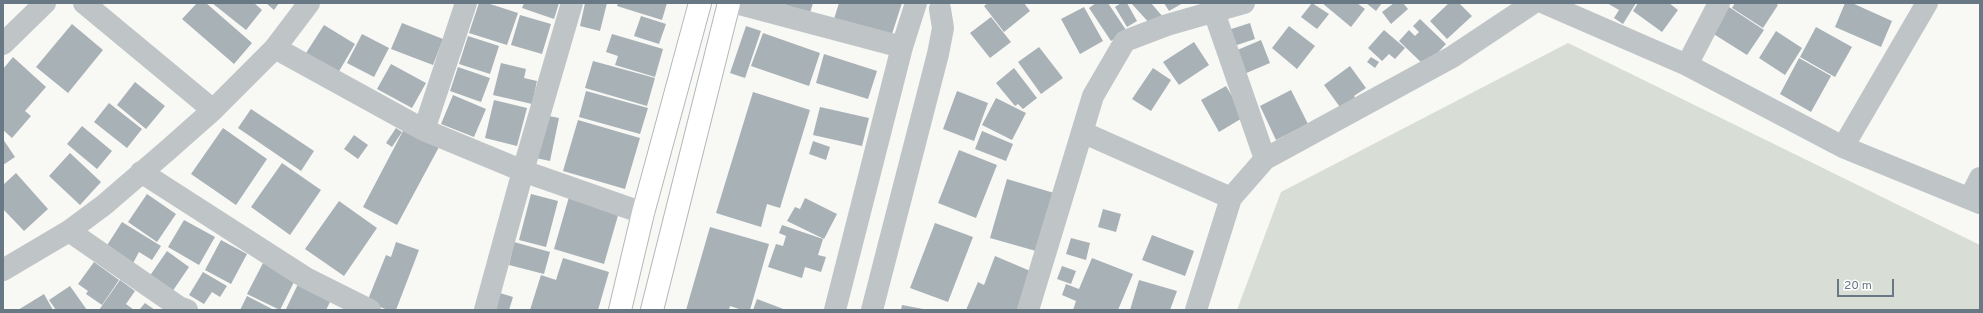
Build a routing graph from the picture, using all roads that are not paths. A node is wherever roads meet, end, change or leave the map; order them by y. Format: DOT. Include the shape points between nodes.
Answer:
graph roads {
  1 [pos="45,3"];
  2 [pos="84,3"];
  3 [pos="309,3"];
  4 [pos="466,3"];
  5 [pos="572,3"];
  6 [pos="700,3"];
  7 [pos="729,3"];
  8 [pos="736,3"];
  9 [pos="916,3"];
  10 [pos="1533,3"];
  11 [pos="1544,3"];
  12 [pos="1719,3"];
  13 [pos="1927,3"];
  14 [pos="938,5"];
  15 [pos="1230,6"];
  16 [pos="3,44"];
  17 [pos="902,47"];
  18 [pos="275,48"];
  19 [pos="1687,65"];
  20 [pos="213,110"];
  21 [pos="424,130"];
  22 [pos="1082,132"];
  23 [pos="1843,147"];
  24 [pos="1265,159"];
  25 [pos="523,171"];
  26 [pos="141,172"];
  27 [pos="1980,178"];
  28 [pos="1231,198"];
  29 [pos="1975,200"];
  30 [pos="643,213"];
  31 [pos="69,231"];
  32 [pos="3,270"];
  33 [pos="180,309"];
  34 [pos="370,310"];
  35 [pos="485,310"];
  36 [pos="620,310"];
  37 [pos="652,310"];
  38 [pos="835,310"];
  39 [pos="872,310"];
  40 [pos="1028,310"];
  41 [pos="1196,310"];
  1 -- 16 [label="street"];
  2 -- 20 [label="street"];
  3 -- 18 [label="street"];
  4 -- 21 [label="street"];
  5 -- 25 [label="street"];
  6 -- 30 [label="main road"];
  7 -- 37 [label="main road"];
  8 -- 17 [label="street"];
  9 -- 17 [label="street"];
  10 -- 24 [label="street" via="1452,58"];
  11 -- 19 [label="street"];
  12 -- 19 [label="street"];
  13 -- 23 [label="street"];
  14 -- 39 [label="street" via="943,28 938,54"];
  15 -- 22 [label="street" via="1125,41 1093,96"];
  15 -- 24 [label="street"];
  17 -- 38 [label="street"];
  18 -- 20 [label="street"];
  18 -- 21 [label="street"];
  19 -- 23 [label="street"];
  20 -- 26 [label="street"];
  21 -- 25 [label="street"];
  22 -- 28 [label="street"];
  22 -- 40 [label="street"];
  23 -- 29 [label="street"];
  24 -- 28 [label="street"];
  25 -- 30 [label="street"];
  25 -- 35 [label="street"];
  26 -- 31 [label="street" via="104,205"];
  26 -- 34 [label="street" via="306,278"];
  27 -- 29 [label="street"];
  28 -- 41 [label="street"];
  30 -- 36 [label="main road"];
  31 -- 32 [label="street"];
  31 -- 33 [label="street"];
}
